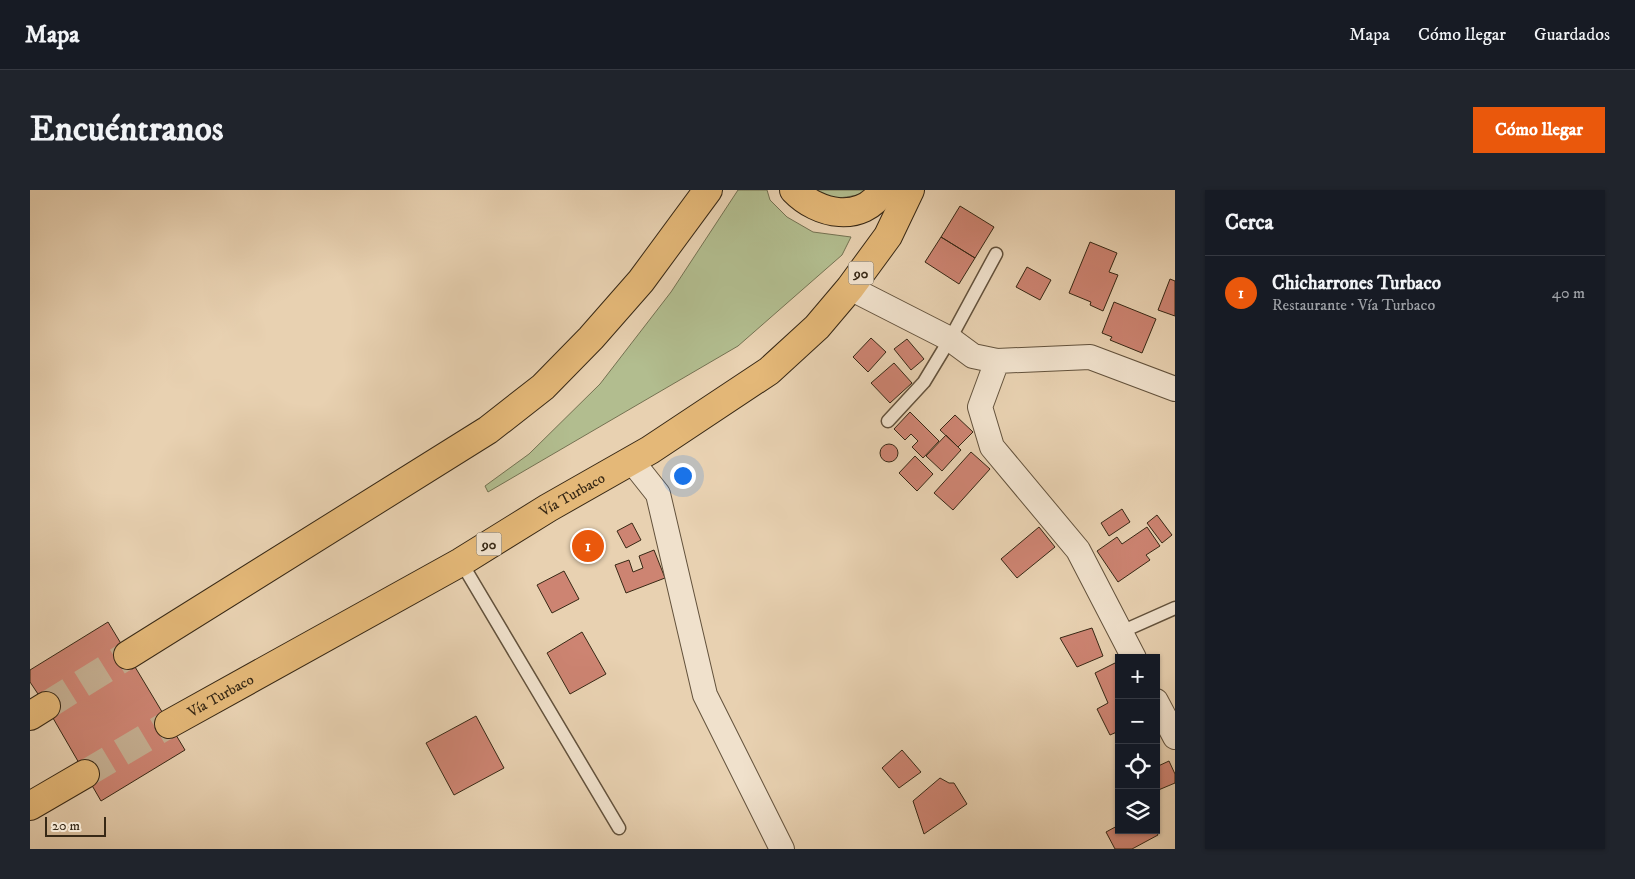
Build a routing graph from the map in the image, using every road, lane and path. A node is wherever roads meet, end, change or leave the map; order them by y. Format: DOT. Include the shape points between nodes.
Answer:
graph roads {
  1 [pos="708,190"];
  2 [pos="794,190"];
  3 [pos="883,190"];
  4 [pos="910,190"];
  5 [pos="996,254"];
  6 [pos="850,288"];
  7 [pos="950,338"];
  8 [pos="996,361"];
  9 [pos="1175,390"];
  10 [pos="888,420"];
  11 [pos="631,460"];
  12 [pos="461,562"];
  13 [pos="1175,608"];
  14 [pos="1120,632"];
  15 [pos="1132,654"];
  16 [pos="128,655"];
  17 [pos="1160,709"];
  18 [pos="169,724"];
  19 [pos="1175,737"];
  20 [pos="85,774"];
  21 [pos="30,806"];
  22 [pos="619,828"];
  23 [pos="782,849"];
  1 -- 16 [label="highway" via="641,281 543,387 488,430"];
  2 -- 3 [label="highway" via="807,203 834,212 862,208 877,199"];
  4 -- 6 [label="highway, Vía Turbaco / 90" via="888,236"];
  5 -- 7 [label="lane"];
  6 -- 7 [label="street"];
  6 -- 11 [label="highway, Vía Turbaco / 90" via="818,327 769,371"];
  7 -- 8 [label="street" via="973,356"];
  7 -- 10 [label="lane" via="924,382"];
  8 -- 9 [label="street" via="1090,357"];
  8 -- 14 [label="street" via="980,407 992,447 1078,550"];
  11 -- 12 [label="highway, Vía Turbaco / 90"];
  11 -- 23 [label="street" via="658,494 705,695"];
  12 -- 18 [label="highway, Vía Turbaco / 90"];
  12 -- 22 [label="lane"];
  13 -- 14 [label="lane"];
  14 -- 15 [label="street"];
  17 -- 19 [label="street"];
  20 -- 21 [label="highway"];
}
